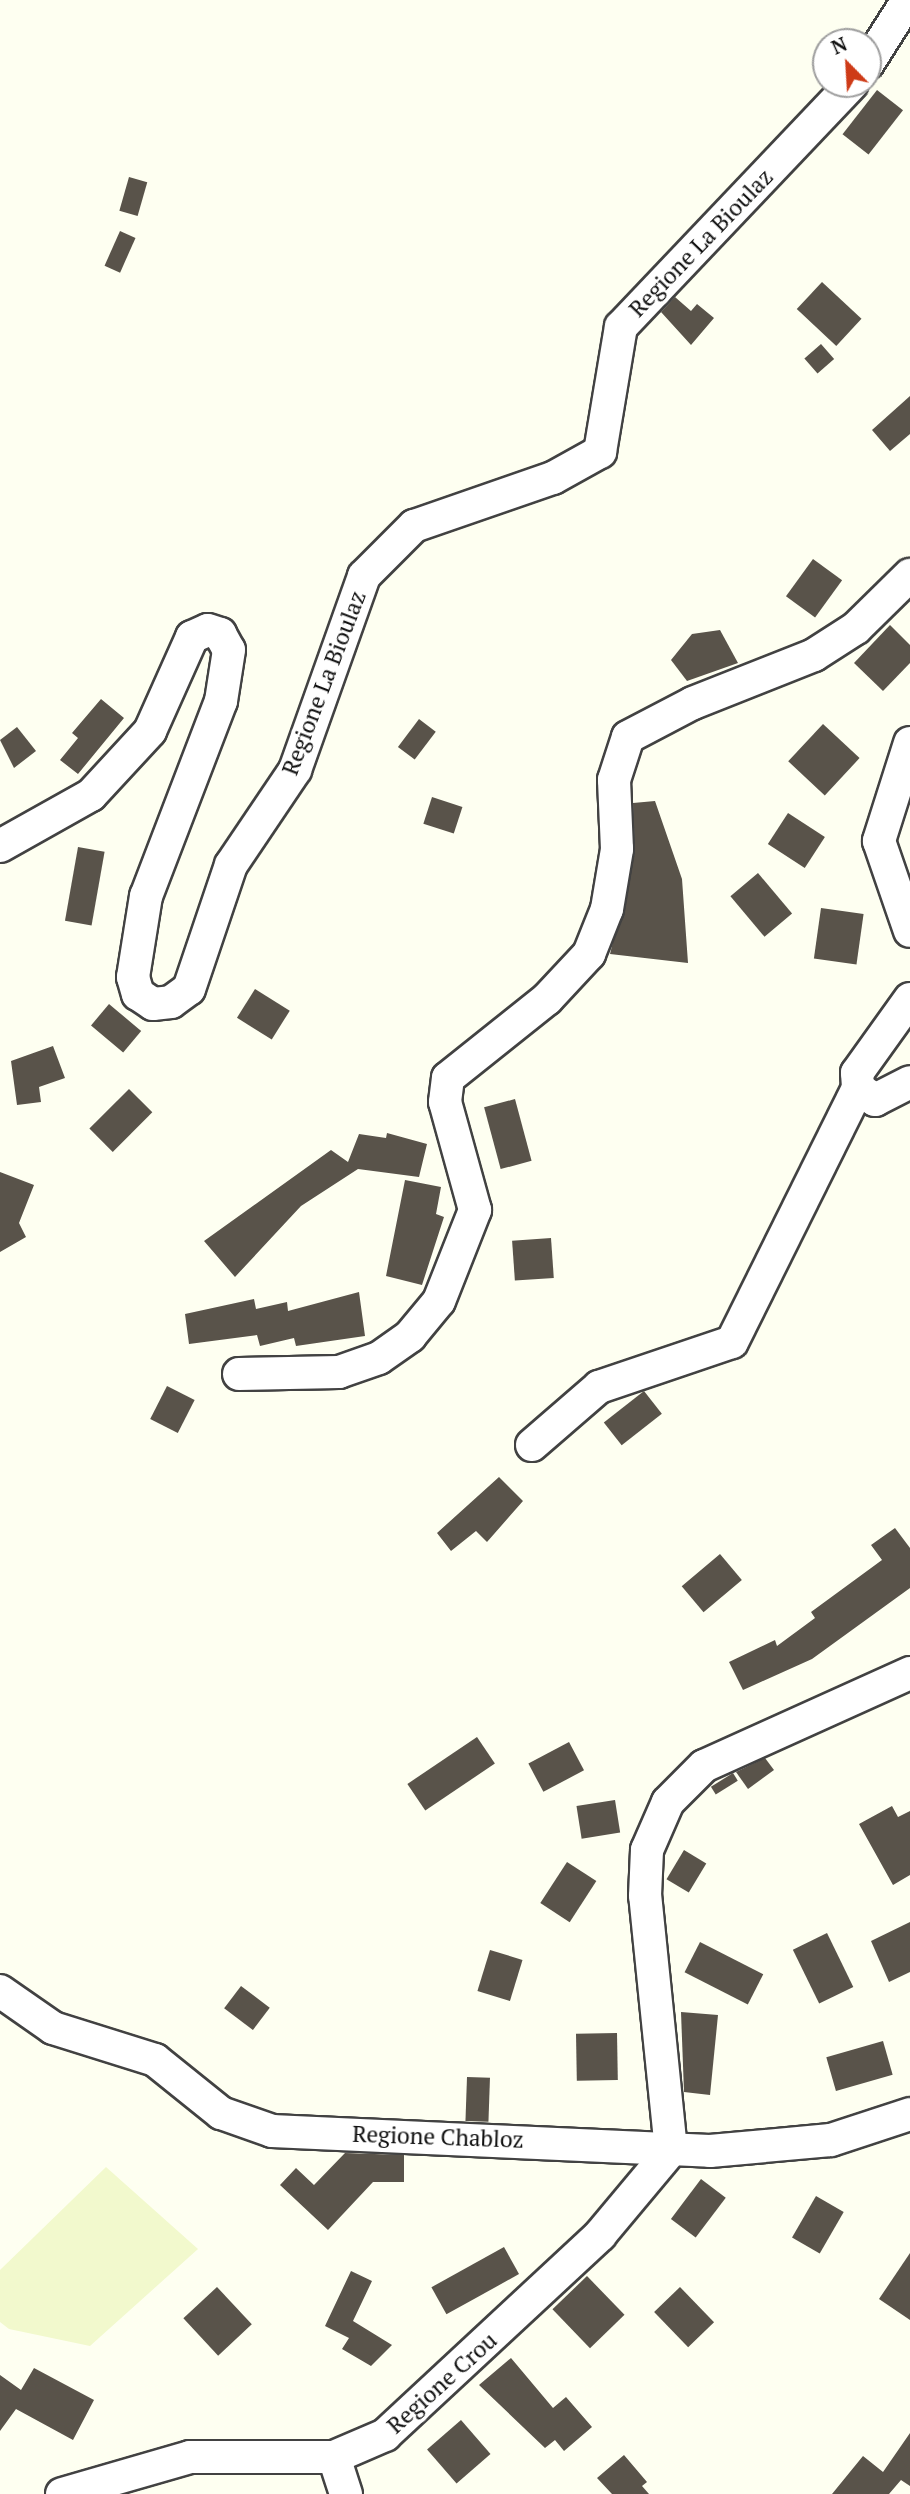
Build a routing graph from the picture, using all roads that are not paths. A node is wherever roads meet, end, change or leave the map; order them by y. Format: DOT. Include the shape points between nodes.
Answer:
graph roads {
  1 [pos="908,0"];
  2 [pos="882,41"];
  3 [pos="839,98"];
  4 [pos="910,575"];
  5 [pos="910,743"];
  6 [pos="0,846"];
  7 [pos="910,931"];
  8 [pos="910,999"];
  9 [pos="910,1082"];
  10 [pos="859,1088"];
  11 [pos="239,1374"];
  12 [pos="532,1445"];
  13 [pos="910,1672"];
  14 [pos="0,1991"];
  15 [pos="910,2114"];
  16 [pos="671,2150"];
  17 [pos="334,2457"];
  18 [pos="62,2494"];
  19 [pos="346,2494"];
  1 -- 2 [label="street"];
  3 -- 6 [label="street, Regione La Bioulaz" via="621,327 600,452 553,478 414,526 364,576 295,770 231,865 189,989 162,1005 145,1000 134,986 135,954 146,896 221,701 229,650 220,634 208,629 192,637 150,731 91,795"];
  4 -- 11 [label="street" via="856,628 814,655 693,703 628,737 614,779 617,849 607,909 589,954 547,999 448,1078 445,1102 475,1210 439,1301 410,1336 349,1369 293,1378"];
  5 -- 7 [label="street" via="878,841"];
  8 -- 10 [label="street" via="858,1073"];
  9 -- 10 [label="street" via="875,1100"];
  10 -- 12 [label="street" via="732,1342 599,1387"];
  13 -- 16 [label="street" via="704,1766 668,1802 647,1850 645,1896"];
  14 -- 16 [label="street, Regione Chabloz" via="53,2028 155,2060 221,2113 272,2131"];
  15 -- 16 [label="street, Regione Chabloz" via="831,2140"];
  16 -- 17 [label="street, Regione Crou" via="638,2197 485,2345 385,2435"];
  17 -- 18 [label="street, Regione Crou" via="190,2457"];
  17 -- 19 [label="street"];
}
